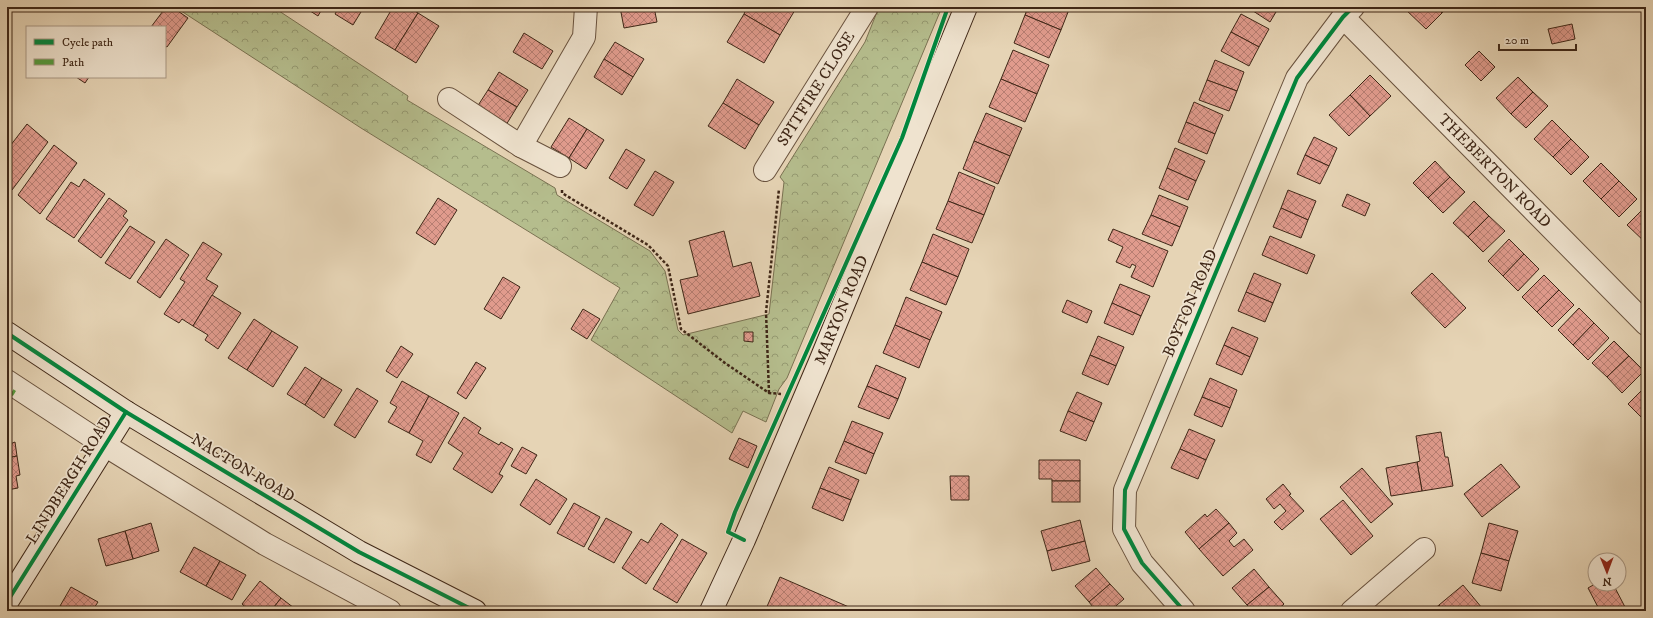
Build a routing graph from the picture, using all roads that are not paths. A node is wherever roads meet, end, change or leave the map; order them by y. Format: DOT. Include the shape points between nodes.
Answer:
graph roads {
  1 [pos="586,7"];
  2 [pos="867,7"];
  3 [pos="966,7"];
  4 [pos="1348,12"];
  5 [pos="449,99"];
  6 [pos="521,146"];
  7 [pos="560,166"];
  8 [pos="764,170"];
  9 [pos="1646,324"];
  10 [pos="7,333"];
  11 [pos="7,381"];
  12 [pos="126,412"];
  13 [pos="106,446"];
  14 [pos="1424,549"];
  15 [pos="7,602"];
  16 [pos="390,611"];
  17 [pos="474,611"];
  18 [pos="710,611"];
  19 [pos="1184,611"];
  20 [pos="1352,611"];
  1 -- 6 [label="street" via="584,37"];
  2 -- 8 [label="street, SPITFIRE CLOSE"];
  3 -- 18 [label="street, MARYON ROAD" via="744,540"];
  4 -- 9 [label="street, THEBERTON ROAD"];
  4 -- 19 [label="street, BOYTON ROAD" via="1297,78 1125,490 1124,529 1142,563"];
  5 -- 6 [label="street"];
  6 -- 7 [label="street"];
  10 -- 12 [label="street, NACTON ROAD"];
  11 -- 13 [label="street"];
  12 -- 13 [label="street, LINDBERGH ROAD"];
  12 -- 17 [label="street, NACTON ROAD" via="359,552"];
  13 -- 15 [label="street, LINDBERGH ROAD"];
  13 -- 16 [label="street" via="265,544"];
  14 -- 20 [label="street"];
}
